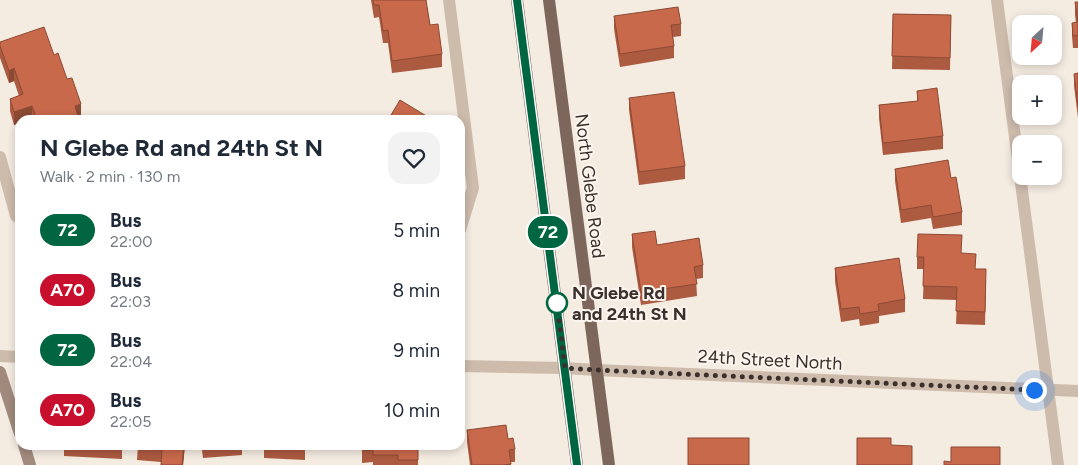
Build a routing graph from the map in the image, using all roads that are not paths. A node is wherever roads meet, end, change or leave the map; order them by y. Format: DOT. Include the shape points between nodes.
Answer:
graph roads {
  1 [pos="449,0"];
  2 [pos="517,0"];
  3 [pos="549,0"];
  4 [pos="997,0"];
  5 [pos="463,115"];
  6 [pos="465,131"];
  7 [pos="0,157"];
  8 [pos="15,212"];
  9 [pos="465,212"];
  10 [pos="0,356"];
  11 [pos="15,357"];
  12 [pos="465,366"];
  13 [pos="565,368"];
  14 [pos="596,370"];
  15 [pos="0,372"];
  16 [pos="1049,390"];
  17 [pos="1078,391"];
  18 [pos="15,418"];
  19 [pos="26,450"];
  20 [pos="30,465"];
  21 [pos="577,465"];
  22 [pos="609,465"];
  23 [pos="1058,465"];
  1 -- 5 [label="street"];
  2 -- 13 [label="main road"];
  3 -- 14 [label="main road, North Glebe Road"];
  4 -- 16 [label="street"];
  6 -- 9 [label="street" via="472,188"];
  7 -- 8 [label="street"];
  10 -- 11 [label="street"];
  12 -- 13 [label="street, 24th Street North"];
  13 -- 14 [label="street, 24th Street North"];
  13 -- 21 [label="main road"];
  14 -- 16 [label="street, 24th Street North"];
  14 -- 22 [label="main road, North Glebe Road"];
  15 -- 18 [label="main road"];
  16 -- 17 [label="street, 24th Street North"];
  16 -- 23 [label="street"];
  19 -- 20 [label="main road"];
}
